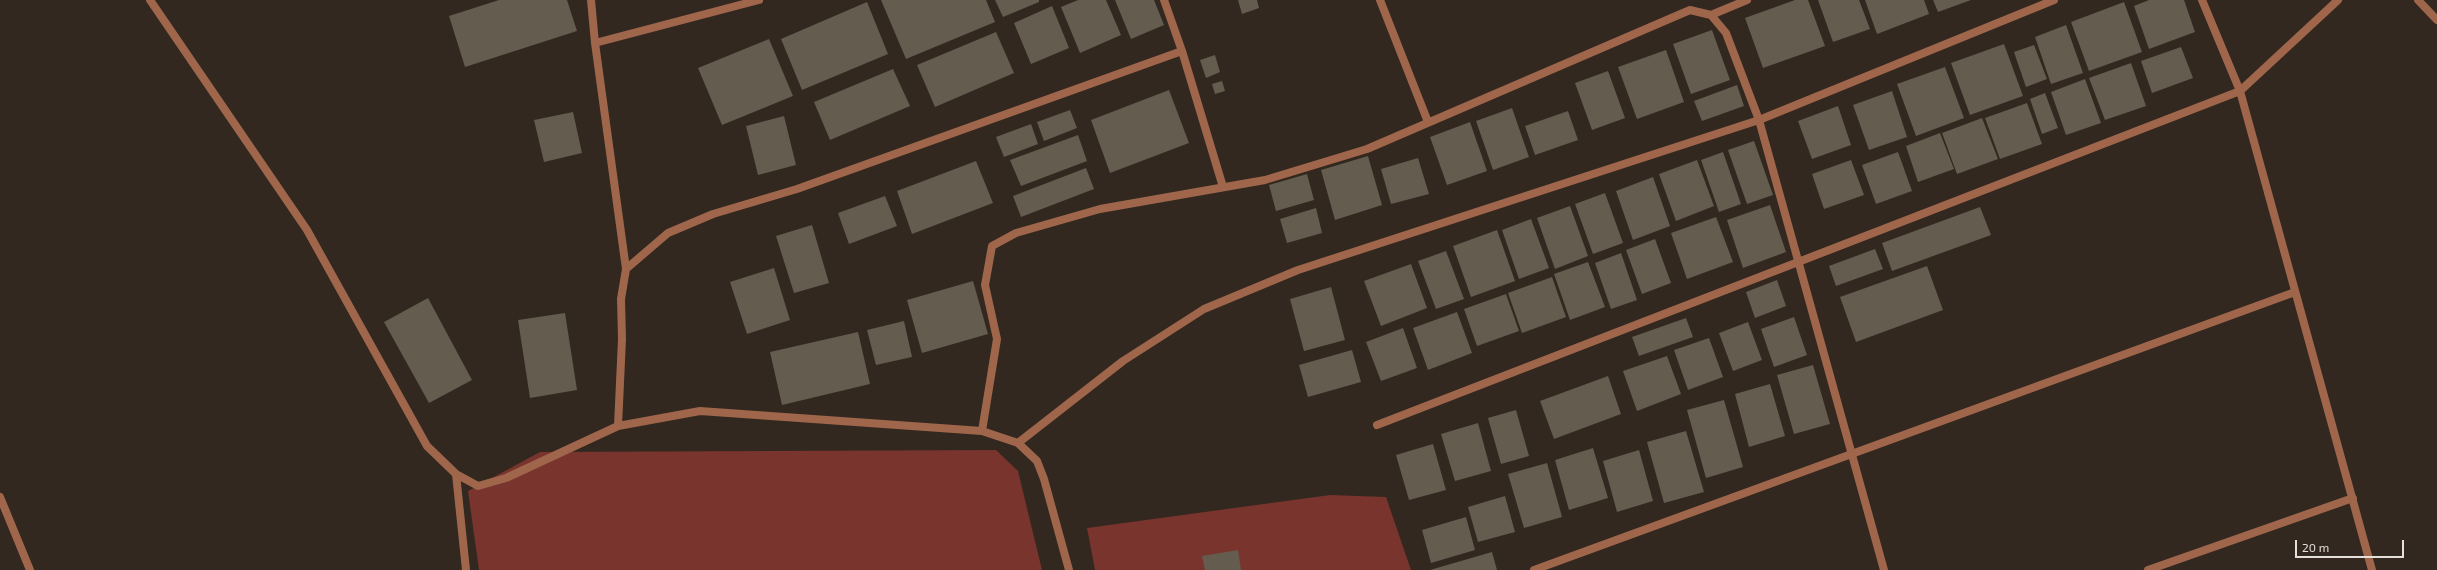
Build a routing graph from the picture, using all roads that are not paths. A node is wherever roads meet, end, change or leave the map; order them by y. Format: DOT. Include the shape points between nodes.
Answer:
graph roads {
  1 [pos="150,0"];
  2 [pos="591,0"];
  3 [pos="759,0"];
  4 [pos="1164,0"];
  5 [pos="1380,0"];
  6 [pos="1747,0"];
  7 [pos="2054,0"];
  8 [pos="2202,0"];
  9 [pos="2338,0"];
  10 [pos="2418,0"];
  11 [pos="1711,14"];
  12 [pos="2437,20"];
  13 [pos="595,43"];
  14 [pos="1182,51"];
  15 [pos="2240,92"];
  16 [pos="1759,120"];
  17 [pos="1428,122"];
  18 [pos="1223,187"];
  19 [pos="1798,261"];
  20 [pos="626,269"];
  21 [pos="2295,292"];
  22 [pos="1377,425"];
  23 [pos="618,426"];
  24 [pos="982,431"];
  25 [pos="1018,443"];
  26 [pos="1852,454"];
  27 [pos="456,474"];
  28 [pos="0,497"];
  29 [pos="2353,498"];
  30 [pos="30,570"];
  31 [pos="466,570"];
  32 [pos="1069,570"];
  33 [pos="1534,570"];
  34 [pos="1884,570"];
  35 [pos="2148,570"];
  36 [pos="2372,570"];
  1 -- 27 [label="street" via="306,230 427,446"];
  2 -- 13 [label="street"];
  3 -- 13 [label="street"];
  4 -- 14 [label="street"];
  5 -- 17 [label="street"];
  6 -- 11 [label="street"];
  7 -- 16 [label="street"];
  8 -- 15 [label="street"];
  9 -- 15 [label="street"];
  10 -- 12 [label="street"];
  11 -- 16 [label="street" via="1726,32"];
  11 -- 17 [label="street" via="1690,10"];
  13 -- 20 [label="street"];
  14 -- 18 [label="street"];
  14 -- 20 [label="street" via="797,188 713,214 668,233"];
  15 -- 19 [label="street"];
  15 -- 21 [label="street"];
  16 -- 19 [label="street"];
  16 -- 25 [label="street" via="1298,270 1204,309 1123,361"];
  17 -- 18 [label="street" via="1367,149 1265,180"];
  18 -- 24 [label="street" via="1100,209 1016,233 992,246 985,285 996,339"];
  19 -- 22 [label="street"];
  19 -- 26 [label="street"];
  20 -- 23 [label="street" via="621,298"];
  21 -- 26 [label="street"];
  21 -- 29 [label="street"];
  23 -- 24 [label="street" via="700,411"];
  23 -- 27 [label="street" via="506,478 478,486"];
  24 -- 25 [label="street"];
  25 -- 32 [label="street" via="1037,461"];
  26 -- 33 [label="street"];
  26 -- 34 [label="street"];
  27 -- 31 [label="street"];
  28 -- 30 [label="street"];
  29 -- 35 [label="street"];
  29 -- 36 [label="street"];
}
